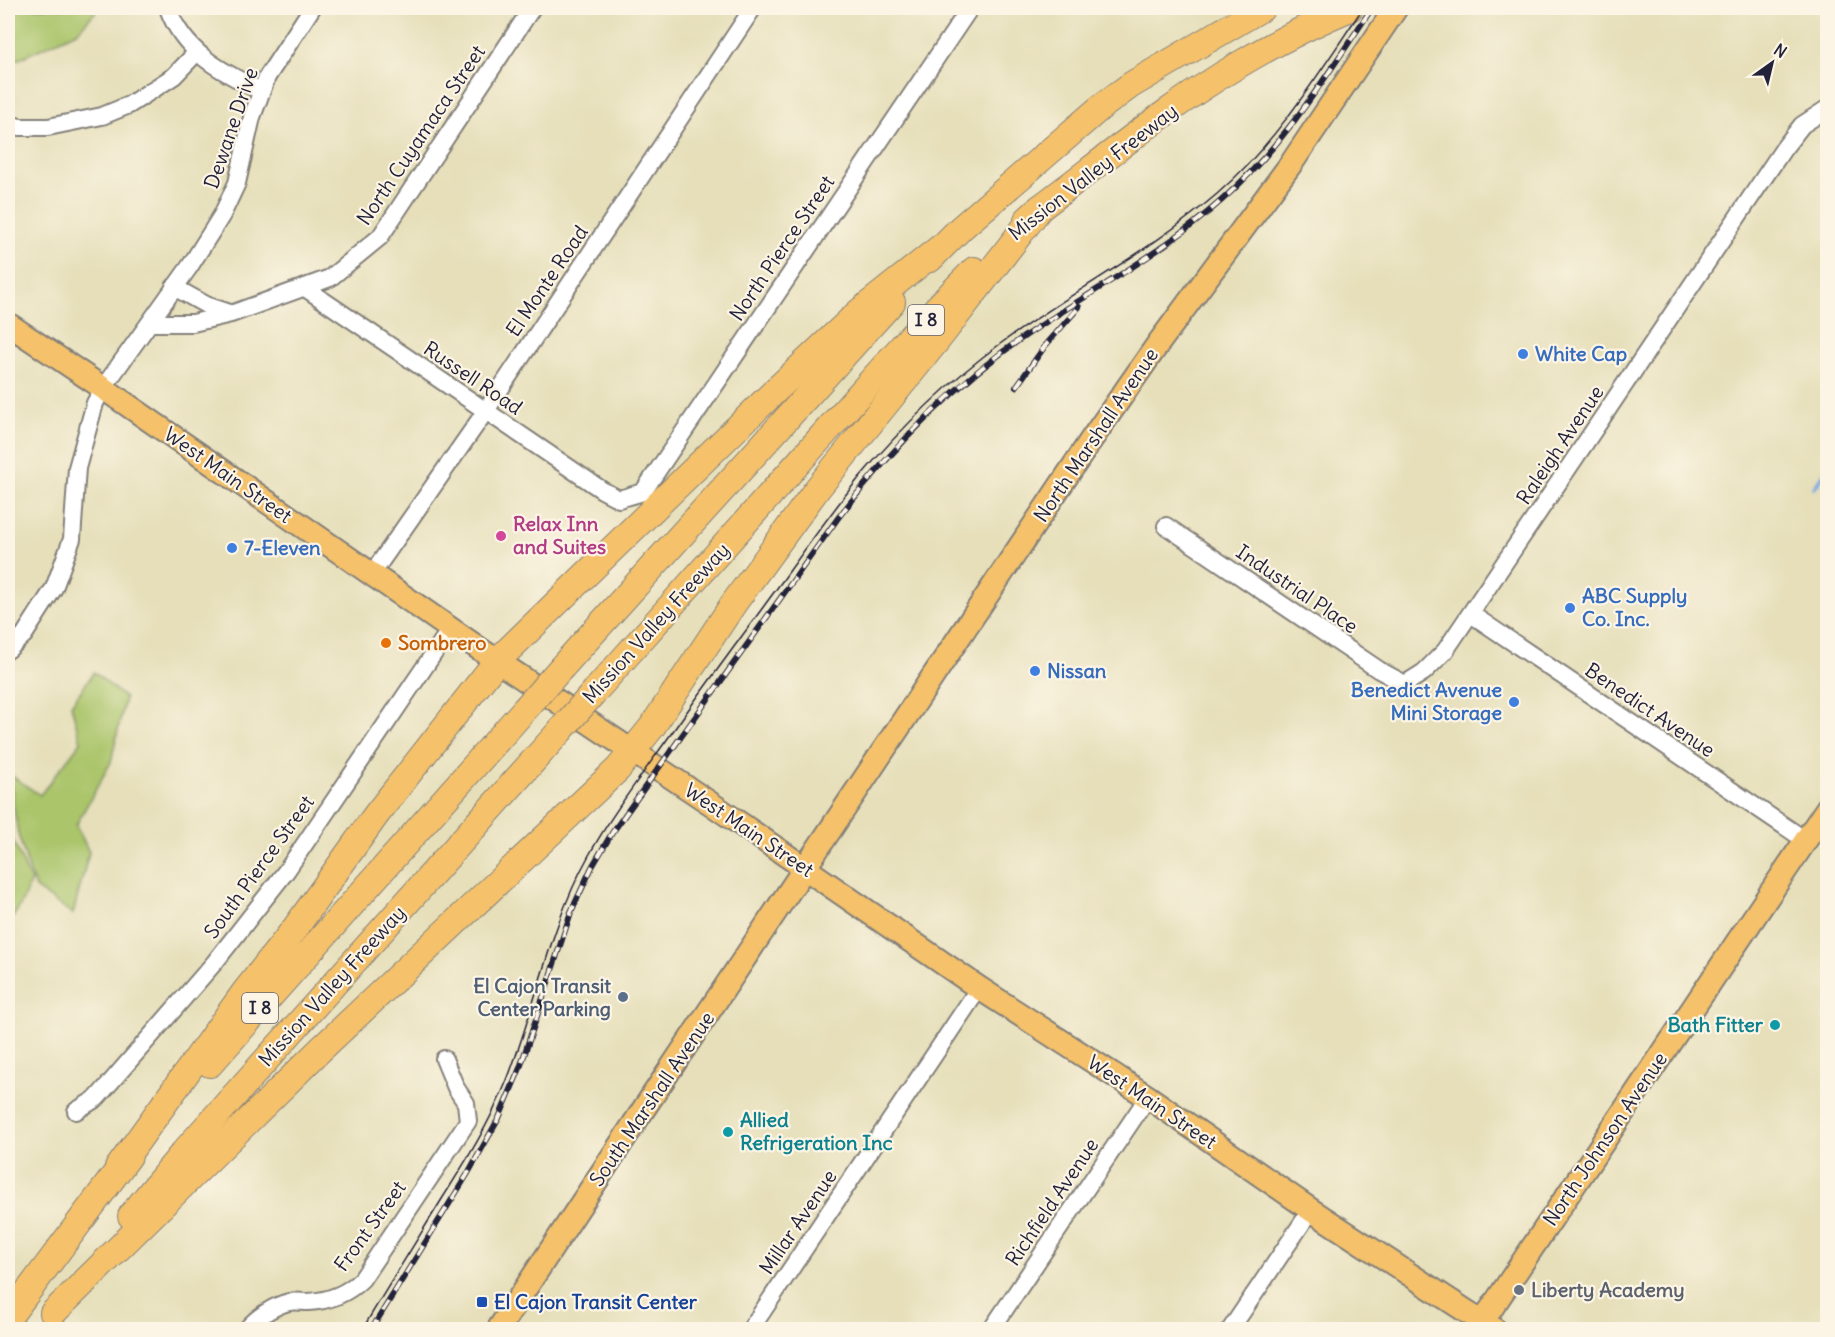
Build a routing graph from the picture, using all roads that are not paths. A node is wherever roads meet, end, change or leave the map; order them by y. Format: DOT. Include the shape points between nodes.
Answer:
graph roads {
  1 [pos="168,8"];
  2 [pos="312,8"];
  3 [pos="532,8"];
  4 [pos="753,8"];
  5 [pos="970,8"];
  6 [pos="1262,8"];
  7 [pos="1350,8"];
  8 [pos="1396,8"];
  9 [pos="197,52"];
  10 [pos="261,91"];
  11 [pos="1827,108"];
  12 [pos="8,124"];
  13 [pos="1040,208"];
  14 [pos="940,248"];
  15 [pos="174,287"];
  16 [pos="305,288"];
  17 [pos="231,314"];
  18 [pos="150,323"];
  19 [pos="8,324"];
  20 [pos="103,388"];
  21 [pos="485,412"];
  22 [pos="619,499"];
  23 [pos="1166,526"];
  24 [pos="372,574"];
  25 [pos="1471,614"];
  26 [pos="452,628"];
  27 [pos="8,650"];
  28 [pos="497,661"];
  29 [pos="1405,684"];
  30 [pos="632,752"];
  31 [pos="1827,807"];
  32 [pos="1806,840"];
  33 [pos="806,869"];
  34 [pos="979,988"];
  35 [pos="444,1059"];
  36 [pos="1148,1097"];
  37 [pos="76,1111"];
  38 [pos="118,1168"];
  39 [pos="1311,1210"];
  40 [pos="8,1318"];
  41 [pos="47,1321"];
  42 [pos="1485,1327"];
  43 [pos="246,1329"];
  44 [pos="498,1329"];
  45 [pos="750,1329"];
  46 [pos="991,1329"];
  47 [pos="1230,1329"];
  1 -- 9 [label="street" via="183,38"];
  2 -- 10 [label="street, Dewane Drive"];
  3 -- 16 [label="street, North Cuyamaca Street" via="380,237 330,278"];
  4 -- 21 [label="street, El Monte Road"];
  5 -- 22 [label="street, North Pierce Street" via="643,492"];
  6 -- 14 [label="highway, Mission Valley Freeway / I 8" via="1116,96"];
  7 -- 13 [label="highway, Mission Valley Freeway / I 8" via="1239,64 1154,121"];
  8 -- 33 [label="main road, North Marshall Avenue" via="1293,161 1092,440"];
  9 -- 10 [label="street" via="223,72"];
  9 -- 12 [label="street" via="174,76 129,105 102,116 48,127"];
  10 -- 15 [label="street, Dewane Drive" via="237,183 222,215"];
  11 -- 25 [label="street, Raleigh Avenue" via="1802,125 1784,148"];
  13 -- 30 [label="highway" via="817,489"];
  13 -- 41 [label="highway, Mission Valley Freeway / I 8, bridge" via="930,315 183,1154"];
  14 -- 28 [label="highway" via="859,312"];
  14 -- 38 [label="highway, Mission Valley Freeway / I 8, bridge"];
  15 -- 17 [label="street"];
  15 -- 18 [label="street, Dewane Drive"];
  16 -- 17 [label="street, North Cuyamaca Street"];
  16 -- 21 [label="street, Russell Road"];
  17 -- 18 [label="street, North Cuyamaca Street" via="193,323"];
  18 -- 20 [label="street"];
  19 -- 20 [label="main road, West Main Street"];
  20 -- 24 [label="main road, West Main Street"];
  20 -- 27 [label="street" via="77,468 72,539 54,588 24,635"];
  21 -- 22 [label="street, Russell Road"];
  21 -- 24 [label="street, El Monte Road"];
  23 -- 29 [label="street, Industrial Place"];
  24 -- 26 [label="main road, West Main Street"];
  25 -- 29 [label="street, Raleigh Avenue" via="1445,651"];
  25 -- 32 [label="street, Benedict Avenue"];
  26 -- 28 [label="main road, West Main Street"];
  26 -- 37 [label="street, South Pierce Street" via="286,870 215,962 97,1098"];
  28 -- 30 [label="main road, West Main Street"];
  28 -- 38 [label="highway" via="376,814"];
  30 -- 33 [label="main road, West Main Street"];
  30 -- 41 [label="highway" via="320,1050"];
  31 -- 32 [label="main road, North Johnson Avenue"];
  32 -- 42 [label="main road, North Johnson Avenue"];
  33 -- 34 [label="main road, West Main Street"];
  33 -- 44 [label="main road, South Marshall Avenue"];
  34 -- 36 [label="main road, West Main Street"];
  34 -- 45 [label="street, Millar Avenue"];
  35 -- 43 [label="street, Front Street" via="466,1103 468,1121 362,1279 336,1297 291,1302 273,1309"];
  36 -- 39 [label="main road, West Main Street"];
  36 -- 46 [label="street, Richfield Avenue"];
  38 -- 40 [label="highway, Mission Valley Freeway / I 8"];
  39 -- 42 [label="main road, West Main Street"];
  39 -- 47 [label="street"];
}
